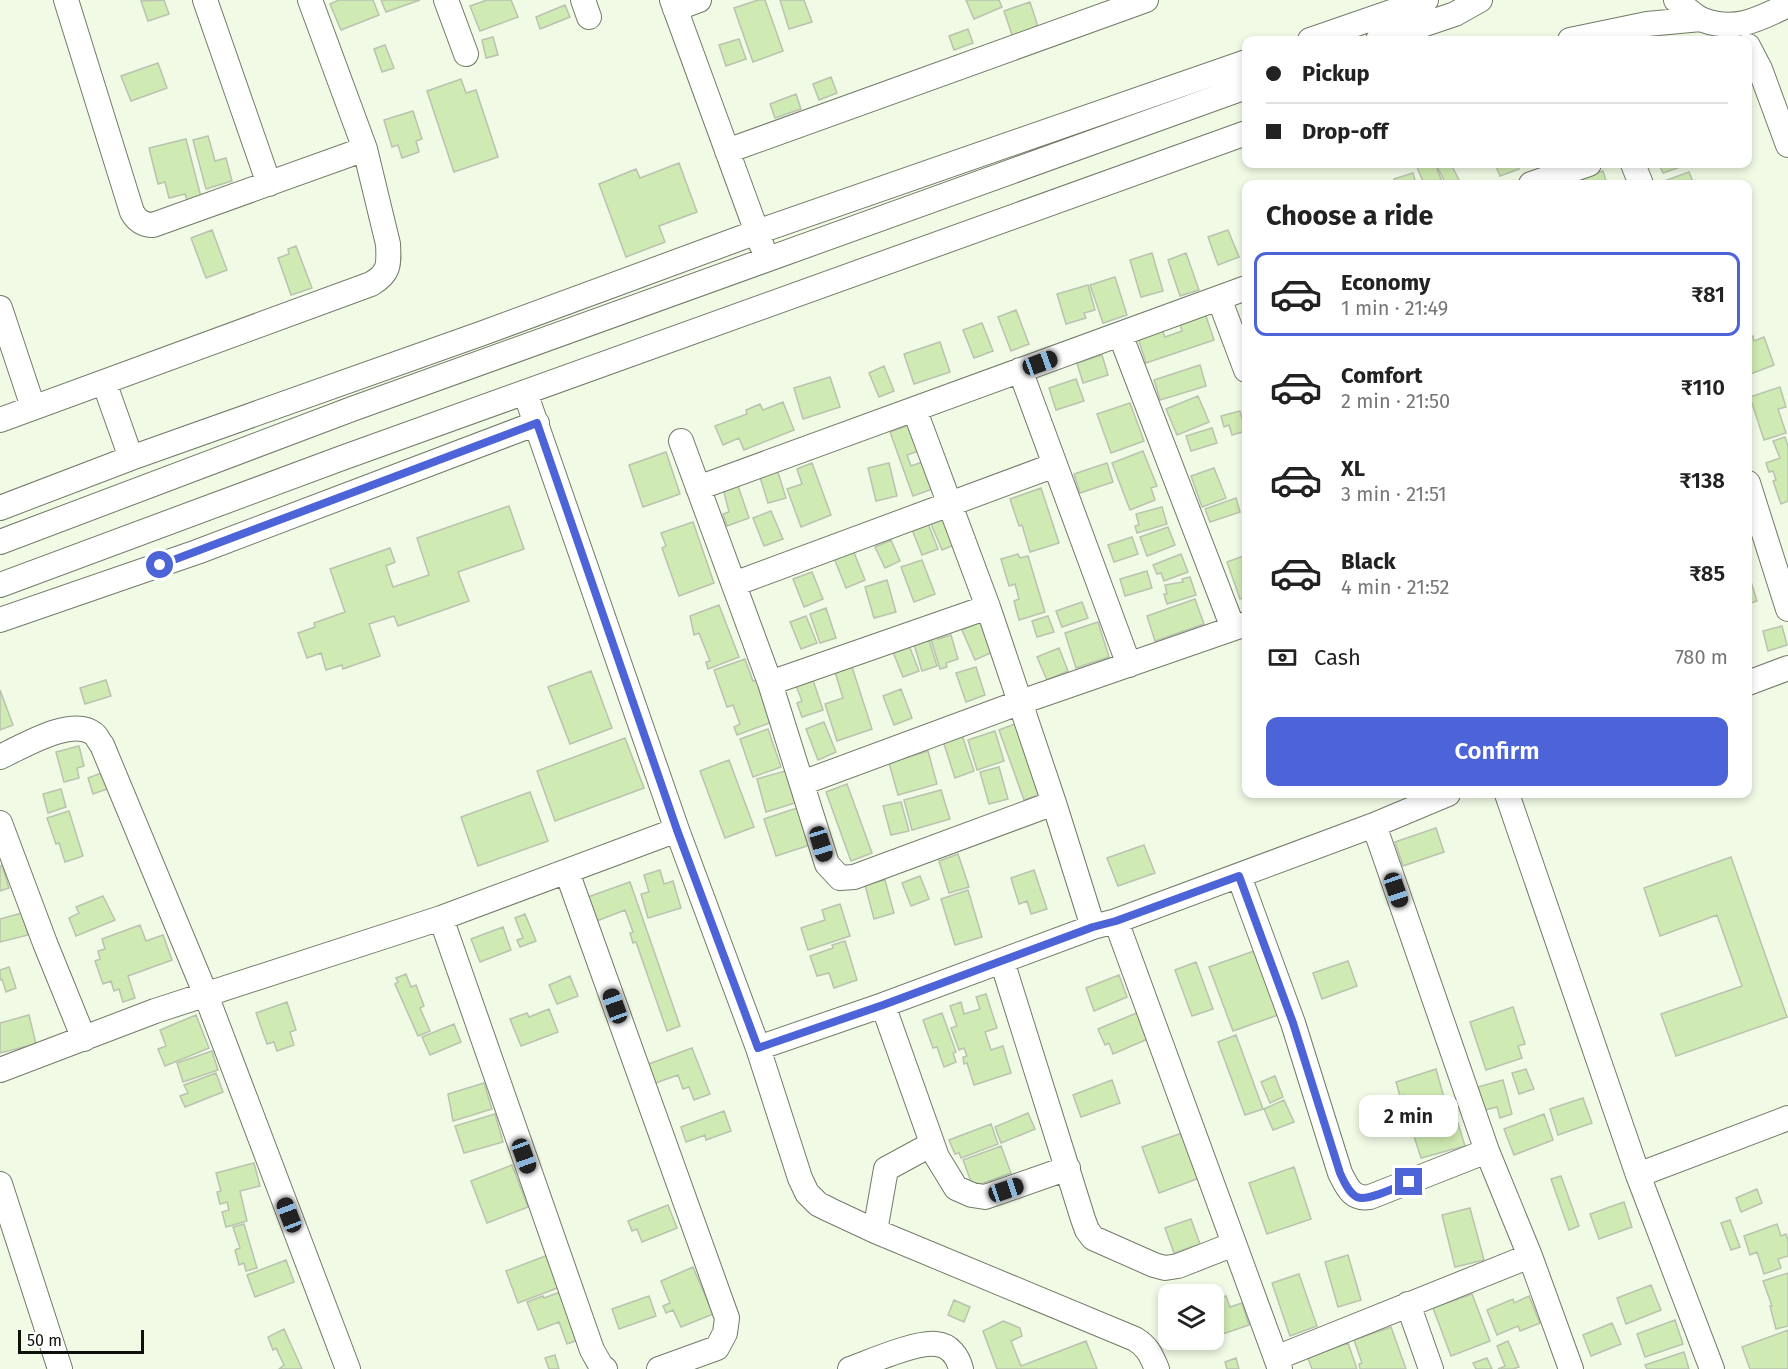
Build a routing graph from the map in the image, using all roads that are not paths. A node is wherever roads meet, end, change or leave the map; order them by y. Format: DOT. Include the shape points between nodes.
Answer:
graph roads {
  1 [pos="66,0"];
  2 [pos="205,0"];
  3 [pos="310,0"];
  4 [pos="446,0"];
  5 [pos="699,0"];
  6 [pos="1426,0"];
  7 [pos="1480,0"];
  8 [pos="1676,0"];
  9 [pos="1136,2"];
  10 [pos="673,4"];
  11 [pos="1788,5"];
  12 [pos="1701,19"];
  13 [pos="1735,32"];
  14 [pos="1322,36"];
  15 [pos="1390,36"];
  16 [pos="1589,36"];
  17 [pos="466,54"];
  18 [pos="1752,54"];
  19 [pos="1242,63"];
  20 [pos="1242,88"];
  21 [pos="1242,134"];
  22 [pos="1788,145"];
  23 [pos="365,148"];
  24 [pos="727,151"];
  25 [pos="1577,168"];
  26 [pos="1542,180"];
  27 [pos="269,184"];
  28 [pos="757,232"];
  29 [pos="767,260"];
  30 [pos="1242,290"];
  31 [pos="1220,298"];
  32 [pos="0,308"];
  33 [pos="483,333"];
  34 [pos="1120,334"];
  35 [pos="493,359"];
  36 [pos="1242,359"];
  37 [pos="1020,370"];
  38 [pos="104,382"];
  39 [pos="525,392"];
  40 [pos="33,408"];
  41 [pos="915,411"];
  42 [pos="0,420"];
  43 [pos="537,423"];
  44 [pos="681,441"];
  45 [pos="131,458"];
  46 [pos="1055,465"];
  47 [pos="698,488"];
  48 [pos="949,503"];
  49 [pos="0,508"];
  50 [pos="1752,512"];
  51 [pos="0,542"];
  52 [pos="1757,548"];
  53 [pos="734,584"];
  54 [pos="0,585"];
  55 [pos="988,607"];
  56 [pos="1788,609"];
  57 [pos="0,620"];
  58 [pos="1240,626"];
  59 [pos="1129,665"];
  60 [pos="1788,668"];
  61 [pos="770,682"];
  62 [pos="1752,682"];
  63 [pos="1021,702"];
  64 [pos="0,757"];
  65 [pos="802,783"];
  66 [pos="1438,798"];
  67 [pos="1508,798"];
  68 [pos="1054,803"];
  69 [pos="0,823"];
  70 [pos="1374,825"];
  71 [pos="677,830"];
  72 [pos="567,872"];
  73 [pos="1239,876"];
  74 [pos="441,918"];
  75 [pos="1116,921"];
  76 [pos="1093,927"];
  77 [pos="1002,961"];
  78 [pos="206,995"];
  79 [pos="883,1005"];
  80 [pos="84,1039"];
  81 [pos="758,1048"];
  82 [pos="0,1070"];
  83 [pos="1788,1118"];
  84 [pos="932,1144"];
  85 [pos="1487,1152"];
  86 [pos="1068,1168"];
  87 [pos="1638,1175"];
  88 [pos="0,1184"];
  89 [pos="875,1231"];
  90 [pos="1234,1244"];
  91 [pos="1530,1256"];
  92 [pos="1408,1304"];
  93 [pos="1278,1363"];
  94 [pos="60,1369"];
  95 [pos="348,1369"];
  96 [pos="605,1369"];
  97 [pos="659,1369"];
  98 [pos="850,1369"];
  99 [pos="961,1369"];
  100 [pos="1157,1369"];
  101 [pos="1431,1369"];
  102 [pos="1571,1369"];
  103 [pos="1712,1369"];
  1 -- 27 [label="street" via="135,219 153,225"];
  2 -- 27 [label="street"];
  3 -- 23 [label="street"];
  4 -- 17 [label="street"];
  5 -- 10 [label="street"];
  6 -- 14 [label="street"];
  7 -- 15 [label="street" via="1455,14"];
  8 -- 12 [label="street"];
  9 -- 24 [label="street"];
  10 -- 24 [label="street"];
  11 -- 13 [label="street"];
  12 -- 13 [label="street"];
  12 -- 16 [label="street" via="1647,24"];
  18 -- 22 [label="street"];
  19 -- 28 [label="street"];
  20 -- 29 [label="street"];
  21 -- 39 [label="street"];
  23 -- 27 [label="street"];
  23 -- 38 [label="street" via="388,244 386,271 381,278"];
  24 -- 28 [label="street"];
  25 -- 26 [label="street"];
  28 -- 29 [label="street"];
  28 -- 33 [label="street"];
  29 -- 35 [label="street"];
  30 -- 31 [label="street"];
  31 -- 34 [label="street"];
  31 -- 36 [label="street"];
  32 -- 40 [label="street"];
  33 -- 35 [label="street"];
  33 -- 45 [label="street"];
  34 -- 37 [label="street"];
  34 -- 58 [label="street"];
  35 -- 51 [label="street"];
  37 -- 41 [label="street"];
  37 -- 46 [label="street"];
  38 -- 40 [label="street"];
  38 -- 45 [label="street"];
  39 -- 43 [label="street"];
  39 -- 54 [label="street"];
  40 -- 42 [label="street"];
  41 -- 47 [label="street"];
  41 -- 48 [label="street"];
  43 -- 57 [label="street" via="197,552"];
  43 -- 71 [label="street"];
  44 -- 47 [label="street"];
  45 -- 49 [label="street"];
  46 -- 48 [label="street"];
  46 -- 59 [label="street"];
  47 -- 53 [label="street"];
  48 -- 53 [label="street"];
  48 -- 55 [label="street"];
  50 -- 52 [label="street"];
  52 -- 56 [label="street"];
  53 -- 61 [label="street"];
  55 -- 61 [label="street"];
  55 -- 63 [label="street"];
  58 -- 59 [label="street"];
  59 -- 63 [label="street"];
  60 -- 62 [label="street"];
  61 -- 65 [label="street"];
  63 -- 65 [label="street"];
  63 -- 68 [label="street"];
  64 -- 78 [label="street" via="65,728 80,728 94,734"];
  65 -- 68 [label="street" via="827,864 846,879"];
  66 -- 70 [label="street"];
  67 -- 87 [label="street"];
  68 -- 76 [label="street"];
  69 -- 80 [label="street"];
  70 -- 73 [label="street"];
  70 -- 85 [label="street"];
  71 -- 72 [label="street"];
  71 -- 81 [label="street"];
  72 -- 74 [label="street"];
  72 -- 97 [label="street" via="727,1318 717,1348"];
  73 -- 75 [label="street"];
  73 -- 85 [label="street" via="1293,1023 1340,1173 1356,1197 1370,1197"];
  74 -- 78 [label="street"];
  74 -- 96 [label="street" via="592,1350"];
  75 -- 76 [label="street"];
  75 -- 90 [label="street"];
  76 -- 77 [label="street"];
  77 -- 79 [label="street"];
  77 -- 86 [label="street"];
  78 -- 80 [label="street"];
  78 -- 95 [label="street"];
  79 -- 81 [label="street"];
  79 -- 84 [label="street"];
  80 -- 82 [label="street"];
  81 -- 89 [label="street" via="807,1193 818,1204"];
  83 -- 87 [label="street"];
  84 -- 86 [label="street" via="956,1188 972,1196 985,1197"];
  84 -- 89 [label="street" via="886,1169"];
  85 -- 91 [label="street"];
  86 -- 90 [label="street" via="1087,1230 1100,1242 1165,1268"];
  87 -- 103 [label="street"];
  88 -- 94 [label="street"];
  89 -- 100 [label="street" via="1135,1339 1145,1345"];
  90 -- 93 [label="street"];
  91 -- 92 [label="street"];
  91 -- 102 [label="street"];
  92 -- 93 [label="street"];
  92 -- 101 [label="street"];
  98 -- 99 [label="street" via="911,1348 936,1344 949,1348"];
}
